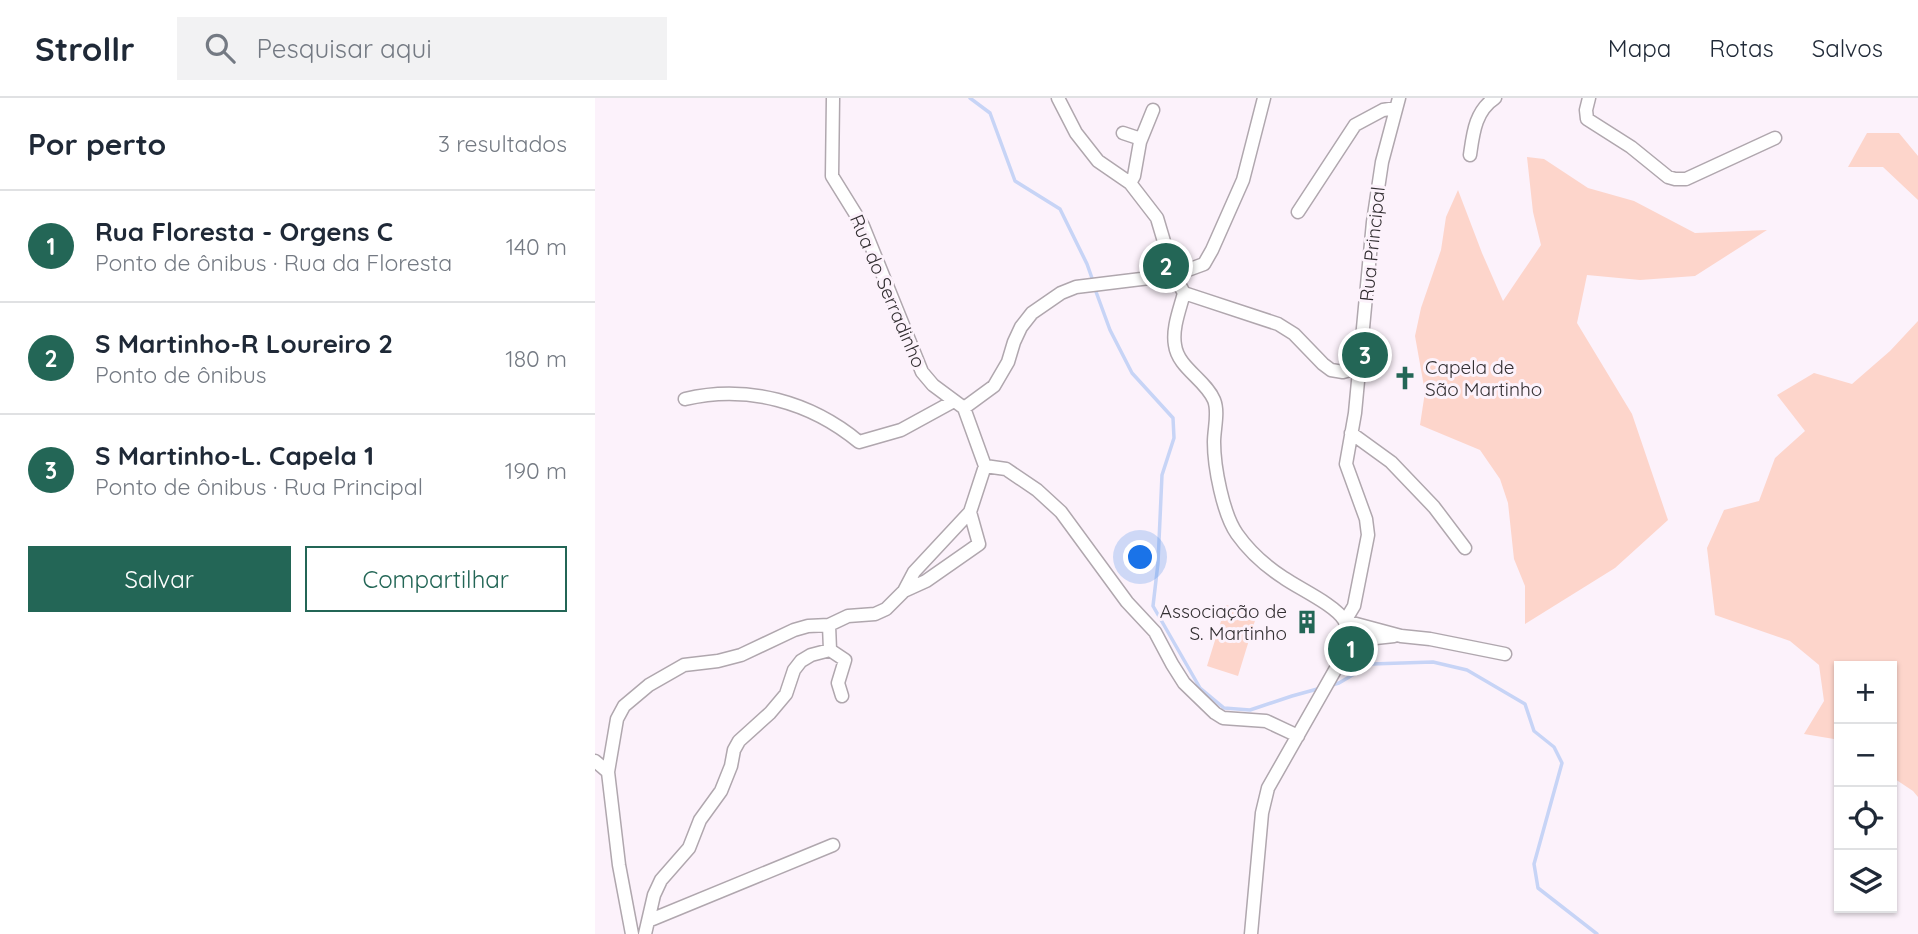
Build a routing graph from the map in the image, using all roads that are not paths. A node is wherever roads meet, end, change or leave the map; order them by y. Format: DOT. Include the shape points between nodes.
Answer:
graph roads {
  1 [pos="833,98"];
  2 [pos="1058,98"];
  3 [pos="1264,98"];
  4 [pos="1495,98"];
  5 [pos="1589,98"];
  6 [pos="1397,103"];
  7 [pos="1153,110"];
  8 [pos="1123,133"];
  9 [pos="1775,138"];
  10 [pos="1141,139"];
  11 [pos="1470,155"];
  12 [pos="1130,183"];
  13 [pos="1298,212"];
  14 [pos="1174,275"];
  15 [pos="1184,293"];
  16 [pos="1360,358"];
  17 [pos="685,399"];
  18 [pos="959,405"];
  19 [pos="1351,433"];
  20 [pos="985,466"];
  21 [pos="970,512"];
  22 [pos="1465,548"];
  23 [pos="904,591"];
  24 [pos="1345,621"];
  25 [pos="829,625"];
  26 [pos="1401,636"];
  27 [pos="1348,641"];
  28 [pos="830,650"];
  29 [pos="1505,654"];
  30 [pos="842,696"];
  31 [pos="1298,736"];
  32 [pos="595,761"];
  33 [pos="608,772"];
  34 [pos="832,845"];
  35 [pos="648,920"];
  36 [pos="632,934"];
  37 [pos="645,934"];
  38 [pos="1251,934"];
  1 -- 18 [label="street, Rua do Serradinho" via="832,176 863,226 922,372"];
  2 -- 12 [label="street" via="1076,133 1098,161"];
  3 -- 14 [label="street" via="1243,180 1212,250 1204,264"];
  4 -- 11 [label="street" via="1481,111"];
  5 -- 9 [label="street" via="1587,119 1675,179 1686,179"];
  6 -- 13 [label="street" via="1355,125"];
  6 -- 16 [label="street, Rua Principal" via="1373,222"];
  7 -- 10 [label="street"];
  8 -- 10 [label="street"];
  10 -- 12 [label="street"];
  12 -- 14 [label="street" via="1157,218"];
  14 -- 15 [label="street"];
  14 -- 18 [label="street" via="1076,286 1061,293 1032,313 1021,327 994,386"];
  15 -- 16 [label="street" via="1277,324 1331,370 1350,370"];
  15 -- 24 [label="street" via="1175,347 1215,404 1214,446 1228,518 1257,556"];
  16 -- 19 [label="street, Rua Principal"];
  17 -- 18 [label="street" via="726,393 781,400 810,410 859,442"];
  18 -- 20 [label="street, Rua do Serradinho"];
  19 -- 22 [label="street" via="1391,462"];
  19 -- 24 [label="street, Rua Principal" via="1346,464 1368,535 1354,606"];
  20 -- 21 [label="street"];
  20 -- 31 [label="street" via="1006,469 1061,512 1127,602 1155,632 1184,683 1215,713 1223,718 1266,721"];
  21 -- 23 [label="street" via="914,572"];
  21 -- 23 [label="street" via="979,544"];
  23 -- 25 [label="street" via="875,614 848,616"];
  24 -- 26 [label="street"];
  24 -- 27 [label="street"];
  25 -- 28 [label="street"];
  25 -- 33 [label="street" via="794,630 718,662 684,665 649,685 624,706 617,719"];
  26 -- 27 [label="street"];
  26 -- 29 [label="street"];
  27 -- 31 [label="street"];
  28 -- 30 [label="street" via="845,660 838,683"];
  28 -- 35 [label="street" via="801,661 786,694 739,741 721,791 689,848 661,880"];
  31 -- 38 [label="street" via="1268,788 1262,813"];
  32 -- 33 [label="street"];
  33 -- 36 [label="street"];
  34 -- 35 [label="street"];
  35 -- 37 [label="street"];
}
